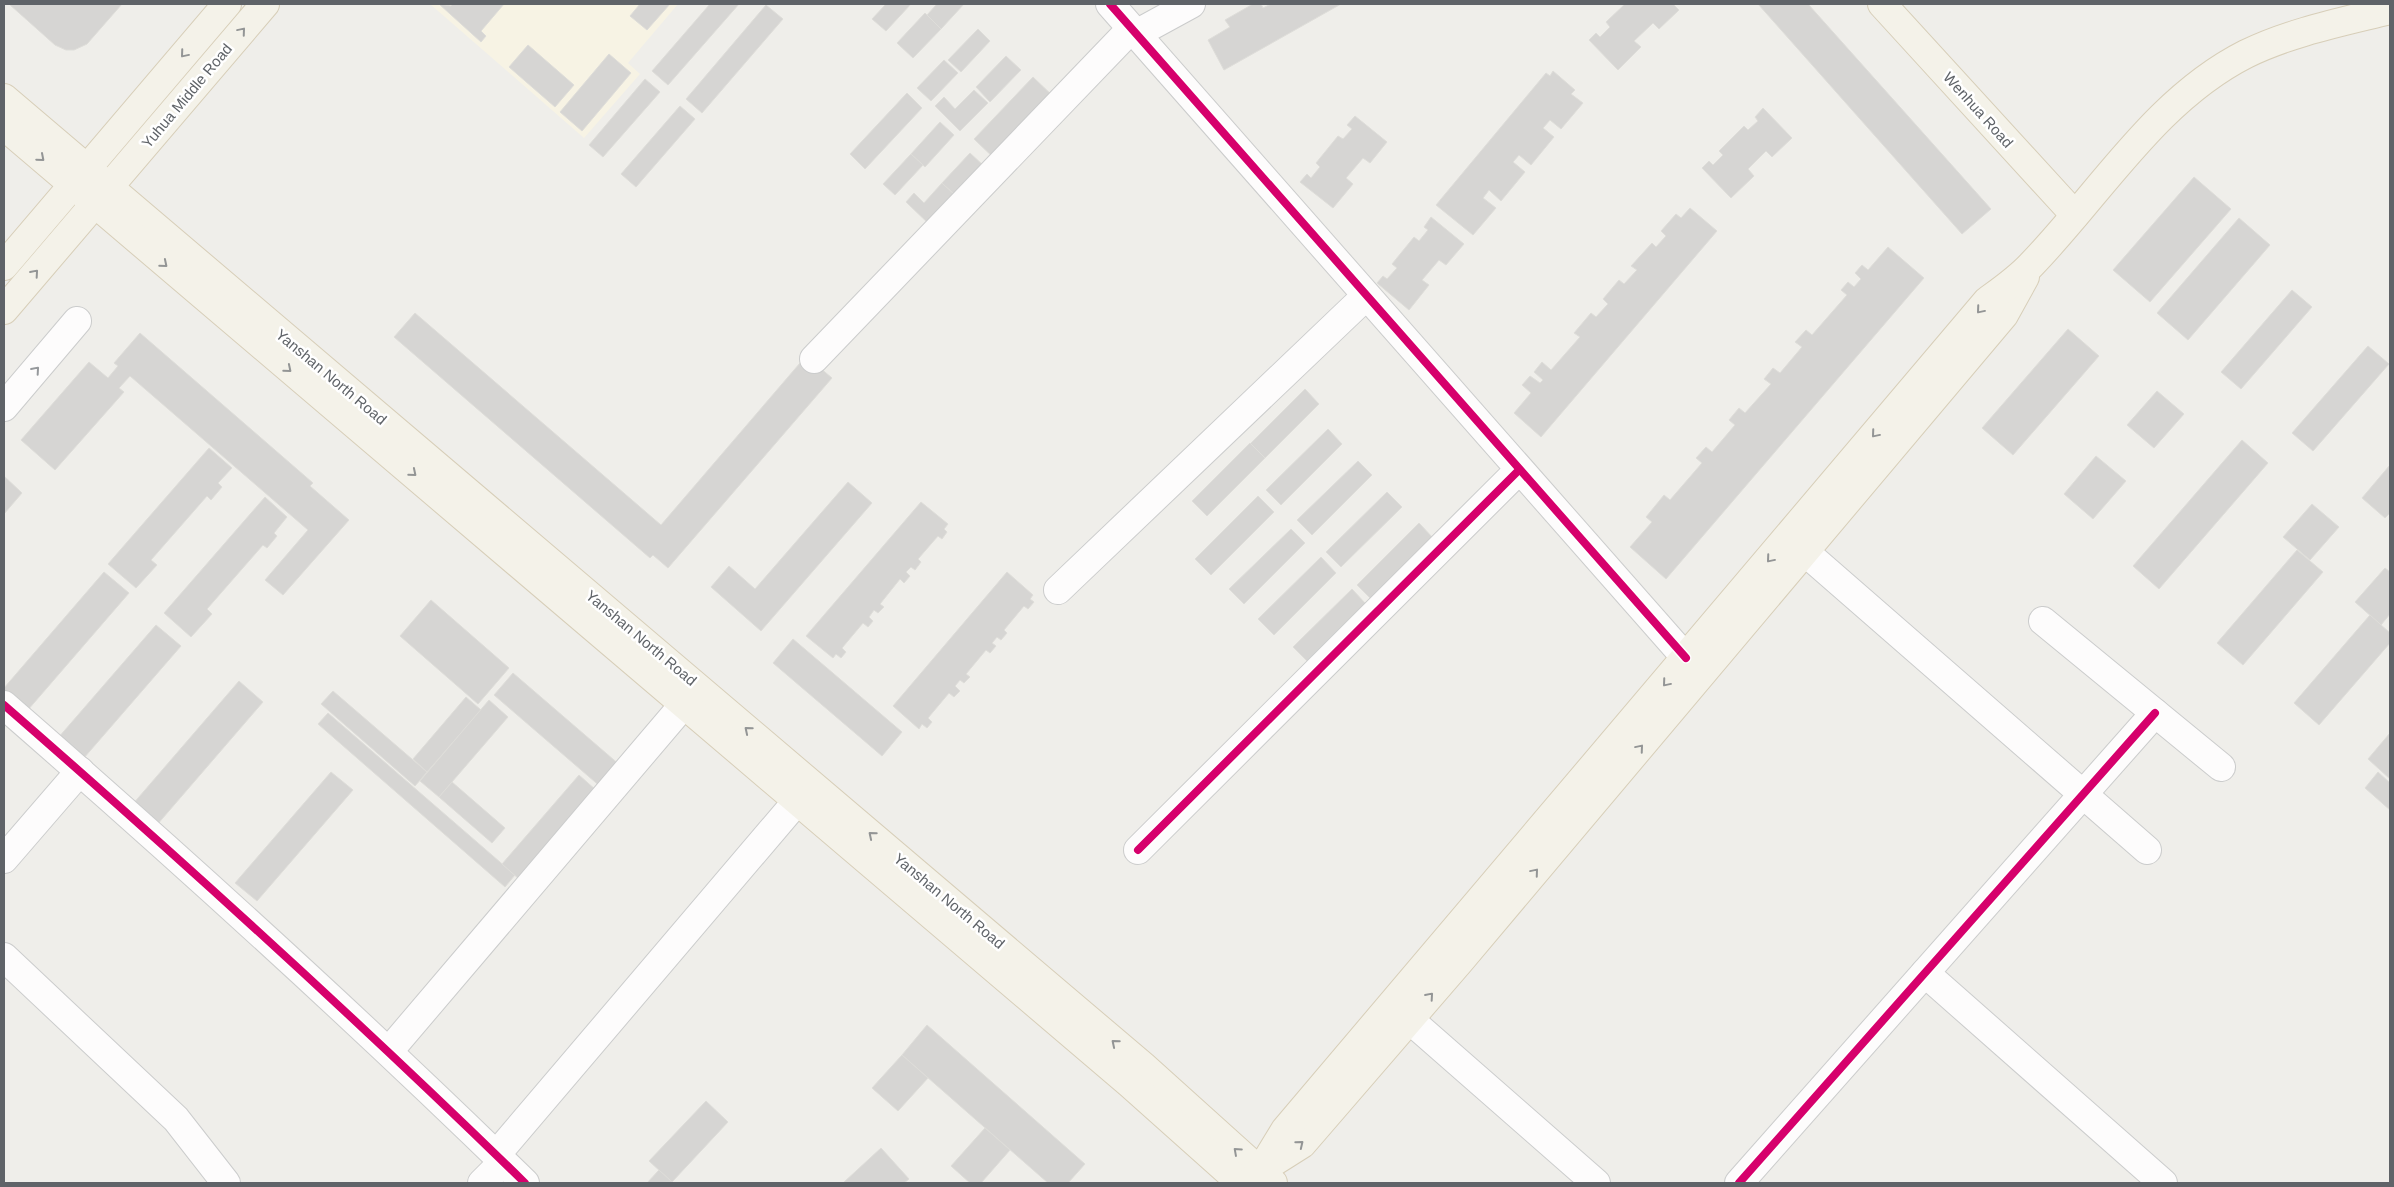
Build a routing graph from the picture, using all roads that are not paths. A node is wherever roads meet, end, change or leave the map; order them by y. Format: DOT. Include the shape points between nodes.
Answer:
graph roads {
  1 [pos="227,4"];
  2 [pos="265,4"];
  3 [pos="1110,4"];
  4 [pos="1191,4"];
  5 [pos="1882,4"];
  6 [pos="2370,10"];
  7 [pos="1133,32"];
  8 [pos="4,98"];
  9 [pos="4,126"];
  10 [pos="79,177"];
  11 [pos="101,196"];
  12 [pos="2075,215"];
  13 [pos="4,266"];
  14 [pos="2030,267"];
  15 [pos="1366,296"];
  16 [pos="4,310"];
  17 [pos="77,321"];
  18 [pos="814,359"];
  19 [pos="4,406"];
  20 [pos="1519,470"];
  21 [pos="1805,552"];
  22 [pos="1058,590"];
  23 [pos="2043,620"];
  24 [pos="1686,658"];
  25 [pos="684,704"];
  26 [pos="4,706"];
  27 [pos="2155,713"];
  28 [pos="2220,767"];
  29 [pos="80,771"];
  30 [pos="2083,794"];
  31 [pos="798,800"];
  32 [pos="1138,850"];
  33 [pos="2147,850"];
  34 [pos="4,859"];
  35 [pos="4,957"];
  36 [pos="1925,973"];
  37 [pos="1410,1020"];
  38 [pos="389,1051"];
  39 [pos="500,1159"];
  40 [pos="1256,1180"];
  41 [pos="226,1183"];
  42 [pos="482,1183"];
  43 [pos="525,1183"];
  44 [pos="1596,1183"];
  45 [pos="1739,1183"];
  46 [pos="2163,1183"];
  1 -- 10 [label="main road, Yuhua Middle Road, one-way"];
  11 -- 2 [label="main road, Yuhua Middle Road, one-way"];
  3 -- 7 [label="street"];
  4 -- 7 [label="street"];
  5 -- 12 [label="main road, Wenhua Road"];
  6 -- 12 [label="main road" via="2245,55 2191,90 2162,117"];
  7 -- 15 [label="street"];
  7 -- 18 [label="street"];
  8 -- 10 [label="main road, Yanshan North Road"];
  9 -- 10 [label="main road, Yanshan North Road, one-way"];
  10 -- 11 [label="main road, Yanshan North Road"];
  10 -- 13 [label="main road, Yuhua Middle Road"];
  16 -- 11 [label="main road, Yuhua Middle Road, one-way"];
  11 -- 25 [label="main road, Yanshan North Road, one-way"];
  40 -- 11 [label="main road, Yanshan North Road, one-way" via="1128,1054"];
  12 -- 14 [label="main road"];
  14 -- 21 [label="main road" via="2004,315"];
  14 -- 24 [label="main road, one-way" via="1987,301"];
  15 -- 20 [label="street"];
  15 -- 22 [label="street"];
  19 -- 17 [label="street, one-way"];
  20 -- 24 [label="street"];
  20 -- 32 [label="street"];
  21 -- 30 [label="street"];
  37 -- 21 [label="main road, one-way"];
  23 -- 27 [label="street"];
  24 -- 40 [label="main road, one-way" via="1285,1130"];
  25 -- 31 [label="main road, Yanshan North Road"];
  25 -- 38 [label="street"];
  26 -- 29 [label="street"];
  27 -- 28 [label="street"];
  27 -- 30 [label="street"];
  29 -- 34 [label="street"];
  29 -- 38 [label="street"];
  30 -- 33 [label="street"];
  30 -- 36 [label="street"];
  31 -- 39 [label="street"];
  31 -- 40 [label="main road, Yanshan North Road" via="1129,1082"];
  35 -- 41 [label="street" via="176,1119"];
  36 -- 45 [label="street"];
  36 -- 46 [label="street"];
  40 -- 37 [label="main road, one-way" via="1302,1144"];
  37 -- 44 [label="street"];
  38 -- 39 [label="street"];
  39 -- 42 [label="street"];
  39 -- 43 [label="street"];
}
